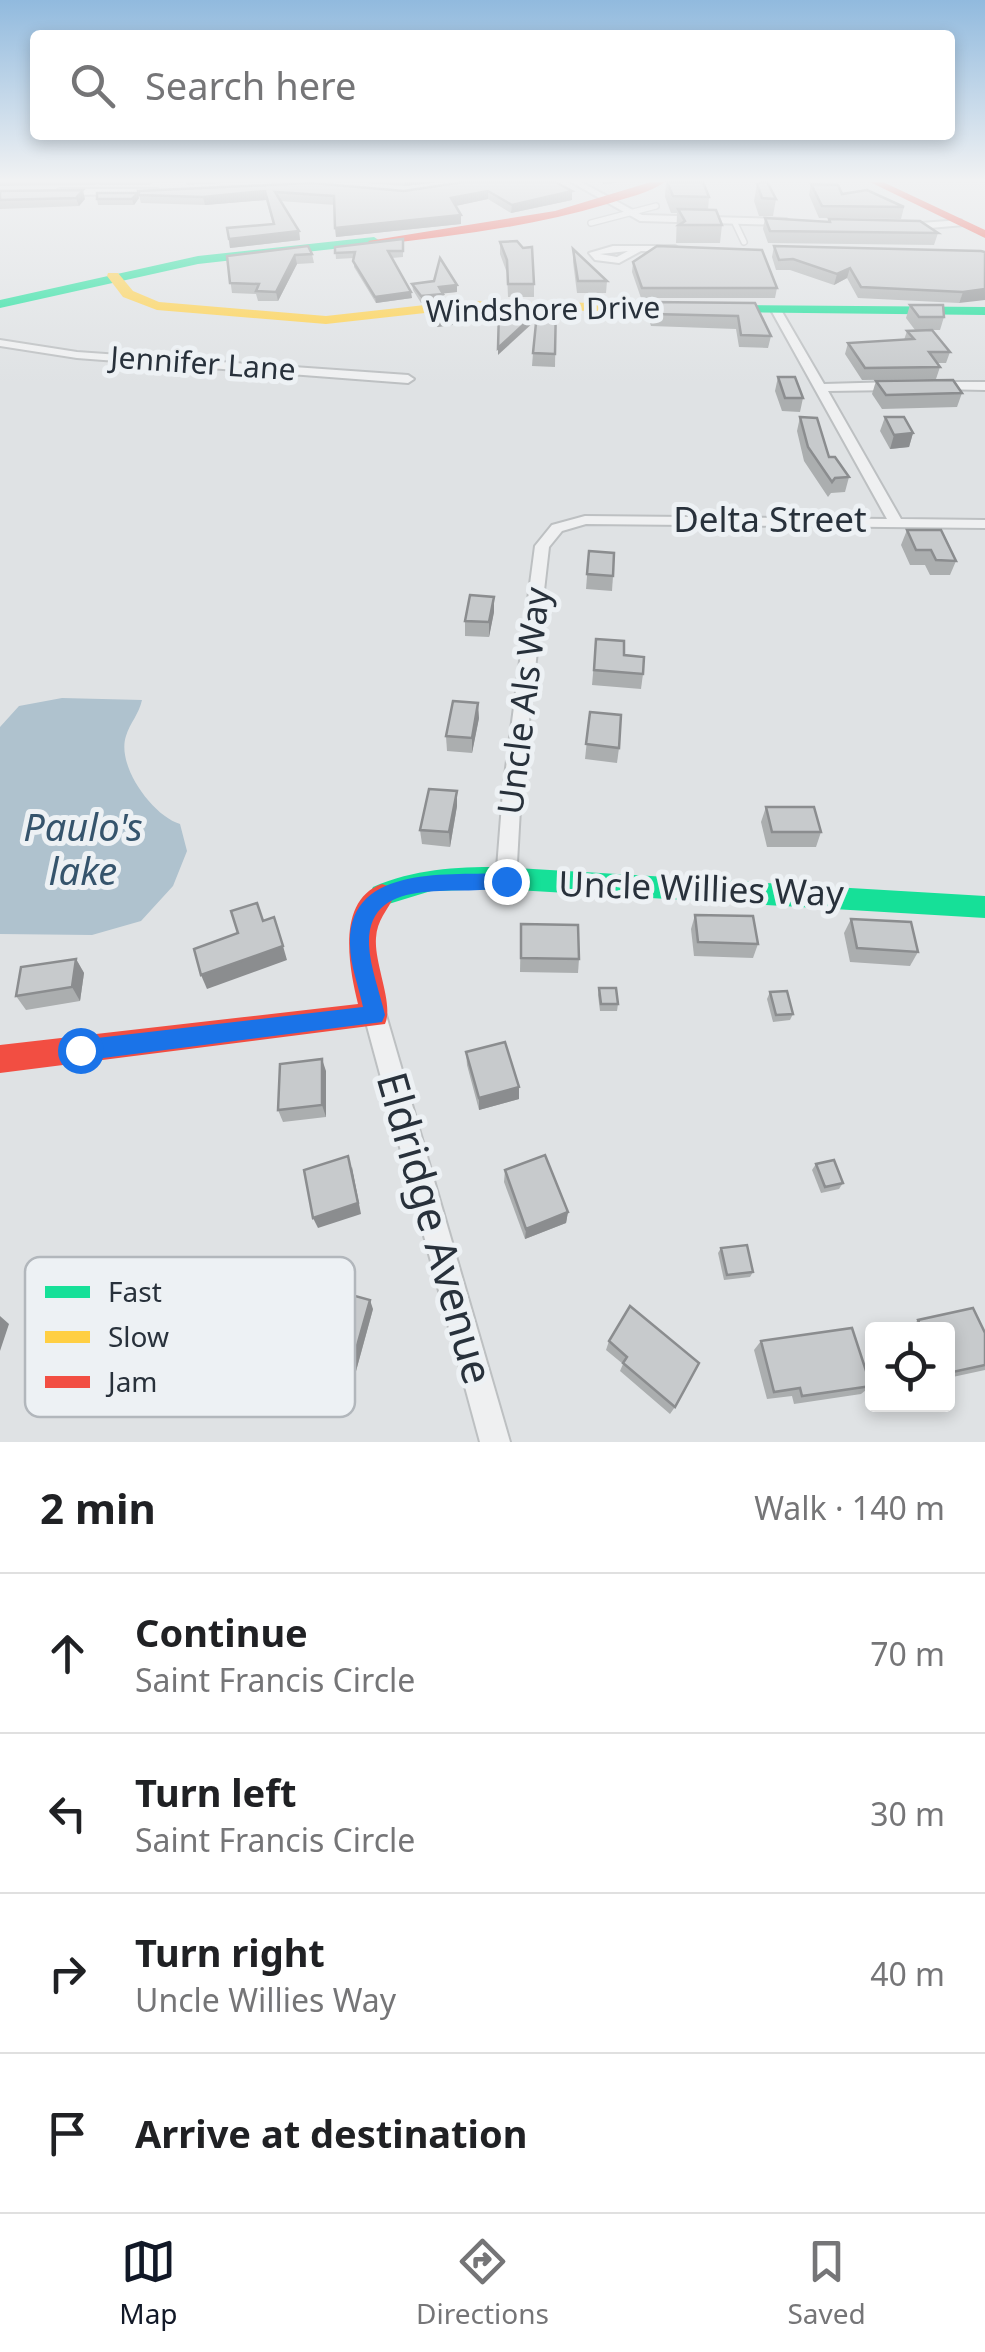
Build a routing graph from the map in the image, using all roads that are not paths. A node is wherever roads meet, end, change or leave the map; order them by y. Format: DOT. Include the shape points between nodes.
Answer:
graph roads {
  1 [pos="281,249"];
  2 [pos="654,249"];
  3 [pos="695,250"];
  4 [pos="113,276"];
  5 [pos="0,304"];
  6 [pos="776,310"];
  7 [pos="985,311"];
  8 [pos="0,344"];
  9 [pos="408,379"];
  10 [pos="925,385"];
  11 [pos="908,386"];
  12 [pos="985,386"];
  13 [pos="820,388"];
  14 [pos="895,521"];
  15 [pos="985,524"];
  16 [pos="557,528"];
  17 [pos="506,881"];
  18 [pos="985,907"];
  19 [pos="375,1015"];
  20 [pos="0,1060"];
  21 [pos="495,1442"];
  1 -- 4 [label="street"];
  2 -- 3 [label="street"];
  4 -- 5 [label="street"];
  4 -- 6 [label="street, Windshore Drive" via="128,294 157,306 326,320 470,305"];
  6 -- 7 [label="street, Windshore Drive"];
  6 -- 13 [label="street"];
  8 -- 9 [label="street, Jennifer Lane"];
  10 -- 12 [label="street"];
  11 -- 13 [label="street"];
  13 -- 14 [label="street"];
  14 -- 15 [label="street, Delta Street"];
  14 -- 16 [label="street, Delta Street" via="584,520"];
  16 -- 17 [label="street, Uncle Als Way" via="542,546"];
  17 -- 18 [label="street, Uncle Willies Way"];
  17 -- 19 [label="street, Uncle Willies Way" via="403,886 367,912 360,944"];
  19 -- 20 [label="street"];
  19 -- 21 [label="street, Eldridge Avenue"];
}
